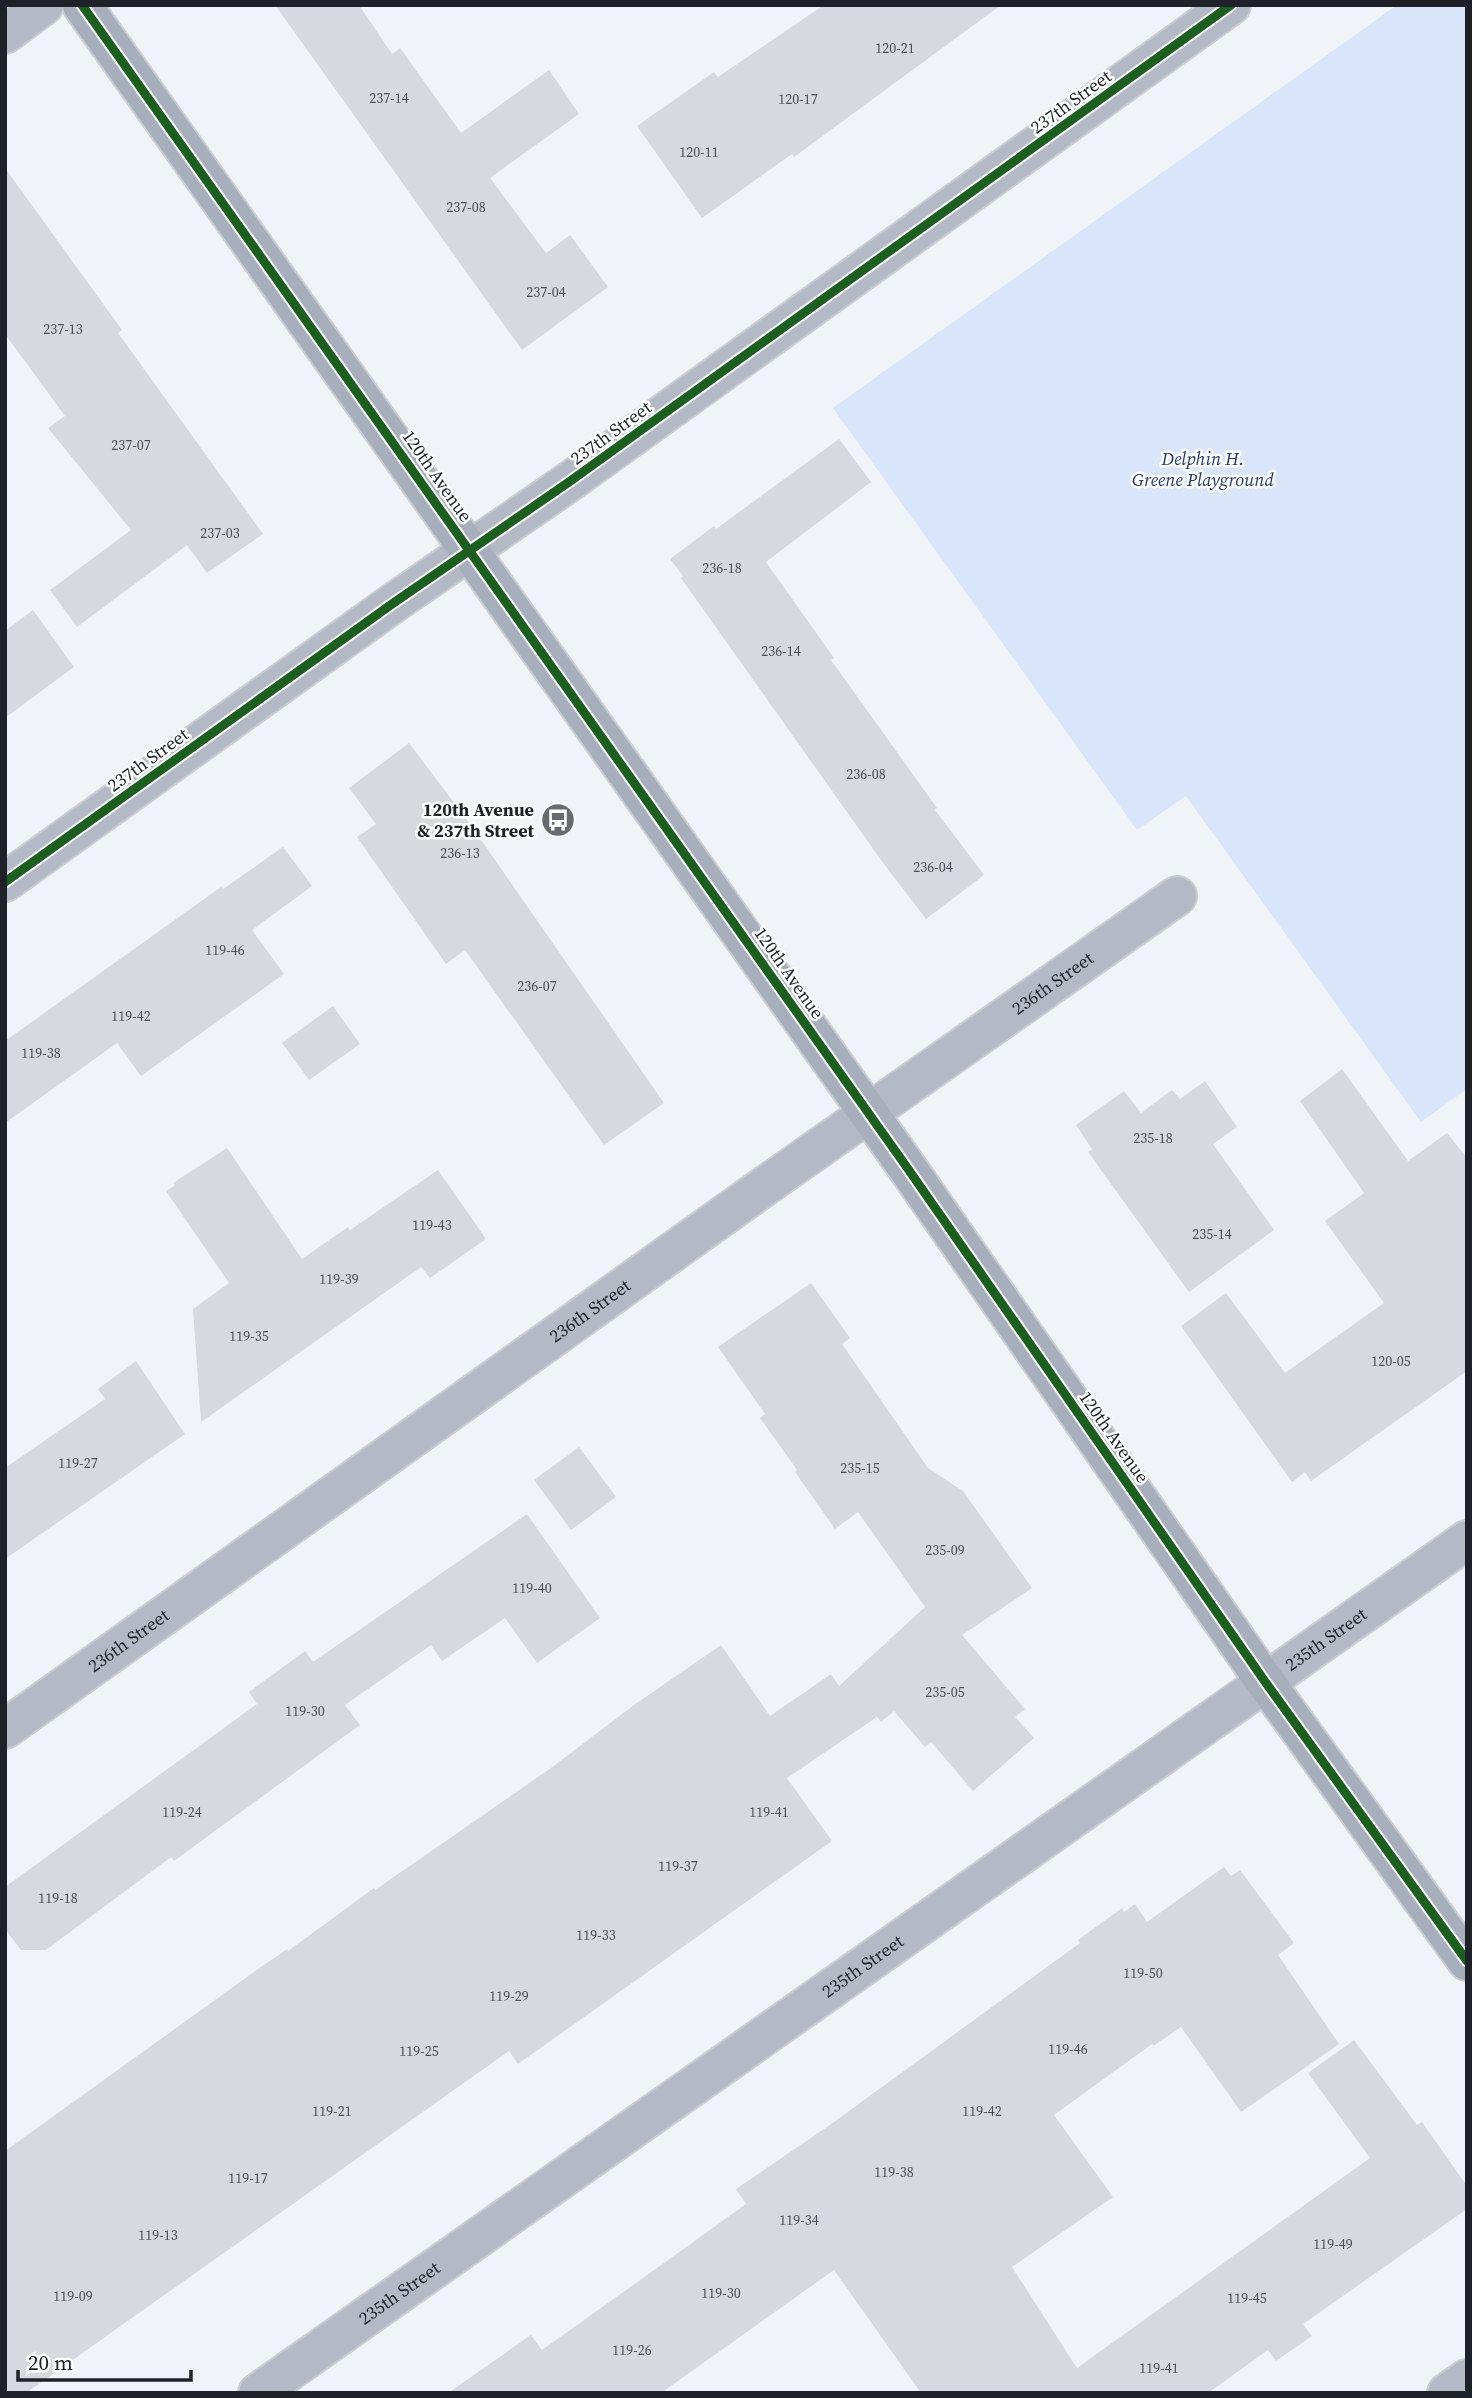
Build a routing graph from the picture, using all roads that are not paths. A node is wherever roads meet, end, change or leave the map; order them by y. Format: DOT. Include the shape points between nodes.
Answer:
graph roads {
  1 [pos="44,5"];
  2 [pos="82,5"];
  3 [pos="1231,5"];
  4 [pos="5,34"];
  5 [pos="470,550"];
  6 [pos="5,882"];
  7 [pos="1177,896"];
  8 [pos="868,1113"];
  9 [pos="1467,1539"];
  10 [pos="1266,1683"];
  11 [pos="5,1729"];
  12 [pos="1467,1961"];
  13 [pos="1467,2379"];
  14 [pos="258,2393"];
  15 [pos="1447,2393"];
  1 -- 4 [label="street"];
  2 -- 5 [label="street, 120th Avenue"];
  3 -- 5 [label="street, 237th Street"];
  5 -- 6 [label="street, 237th Street"];
  5 -- 8 [label="street, 120th Avenue"];
  7 -- 8 [label="street, 236th Street"];
  8 -- 10 [label="street, 120th Avenue"];
  8 -- 11 [label="street, 236th Street"];
  9 -- 10 [label="street, 235th Street"];
  10 -- 12 [label="street, 120th Avenue"];
  10 -- 14 [label="street, 235th Street"];
  13 -- 15 [label="street"];
}
